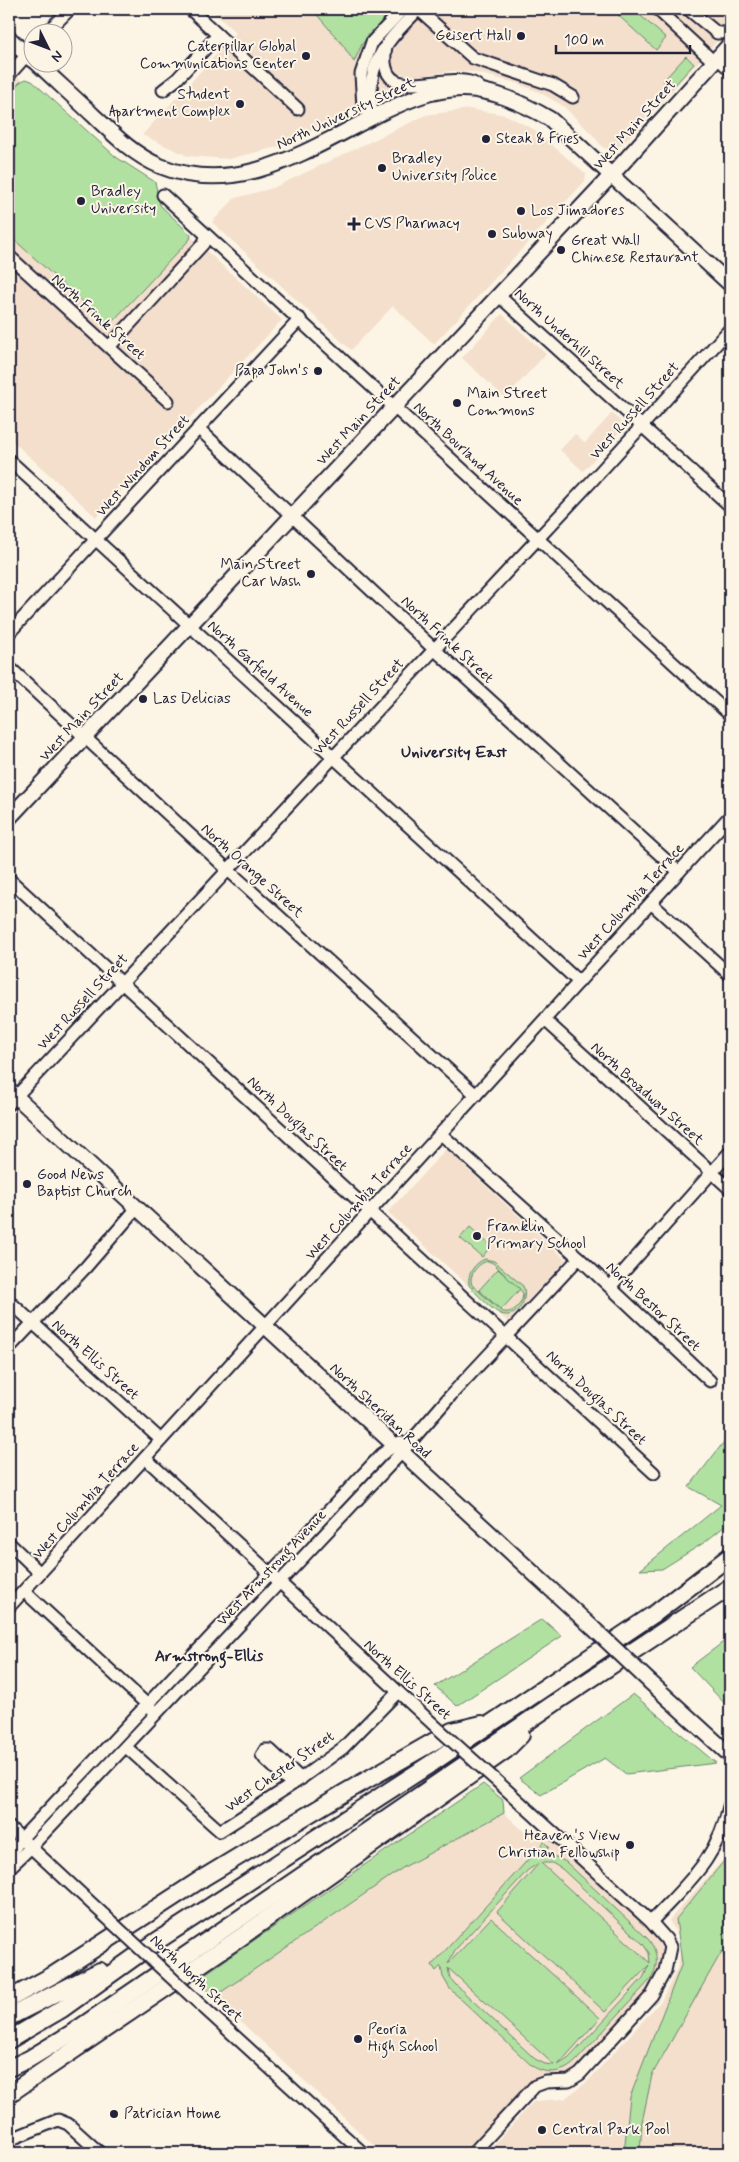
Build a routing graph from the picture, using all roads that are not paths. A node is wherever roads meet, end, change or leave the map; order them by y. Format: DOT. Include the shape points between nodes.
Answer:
graph roads {
  1 [pos="70,9"];
  2 [pos="190,9"];
  3 [pos="403,9"];
  4 [pos="418,9"];
  5 [pos="656,9"];
  6 [pos="688,9"];
  7 [pos="57,22"];
  8 [pos="730,33"];
  9 [pos="218,36"];
  10 [pos="9,38"];
  11 [pos="730,44"];
  12 [pos="386,46"];
  13 [pos="22,48"];
  14 [pos="716,60"];
  15 [pos="22,64"];
  16 [pos="730,70"];
  17 [pos="49,72"];
  18 [pos="9,75"];
  19 [pos="163,90"];
  20 [pos="486,93"];
  21 [pos="573,97"];
  22 [pos="298,109"];
  23 [pos="371,118"];
  24 [pos="612,175"];
  25 [pos="163,195"];
  26 [pos="207,236"];
  27 [pos="9,256"];
  28 [pos="730,284"];
  29 [pos="498,295"];
  30 [pos="300,319"];
  31 [pos="730,328"];
  32 [pos="109,347"];
  33 [pos="168,401"];
  34 [pos="394,407"];
  35 [pos="643,426"];
  36 [pos="198,428"];
  37 [pos="9,460"];
  38 [pos="730,506"];
  39 [pos="292,516"];
  40 [pos="96,539"];
  41 [pos="538,539"];
  42 [pos="190,625"];
  43 [pos="9,633"];
  44 [pos="434,649"];
  45 [pos="9,667"];
  46 [pos="730,715"];
  47 [pos="85,738"];
  48 [pos="333,756"];
  49 [pos="730,816"];
  50 [pos="9,818"];
  51 [pos="227,869"];
  52 [pos="679,872"];
  53 [pos="9,879"];
  54 [pos="652,903"];
  55 [pos="730,975"];
  56 [pos="579,982"];
  57 [pos="121,983"];
  58 [pos="545,1020"];
  59 [pos="476,1095"];
  60 [pos="11,1097"];
  61 [pos="441,1134"];
  62 [pos="730,1152"];
  63 [pos="712,1173"];
  64 [pos="730,1189"];
  65 [pos="137,1208"];
  66 [pos="370,1212"];
  67 [pos="579,1258"];
  68 [pos="610,1287"];
  69 [pos="9,1301"];
  70 [pos="32,1323"];
  71 [pos="266,1327"];
  72 [pos="506,1336"];
  73 [pos="9,1348"];
  74 [pos="710,1381"];
  75 [pos="161,1440"];
  76 [pos="397,1450"];
  77 [pos="145,1458"];
  78 [pos="654,1473"];
  79 [pos="9,1543"];
  80 [pos="730,1556"];
  81 [pos="40,1573"];
  82 [pos="270,1574"];
  83 [pos="279,1583"];
  84 [pos="730,1587"];
  85 [pos="24,1591"];
  86 [pos="9,1607"];
  87 [pos="398,1692"];
  88 [pos="562,1698"];
  89 [pos="148,1704"];
  90 [pos="157,1713"];
  91 [pos="494,1721"];
  92 [pos="126,1747"];
  93 [pos="730,1755"];
  94 [pos="730,1803"];
  95 [pos="9,1827"];
  96 [pos="21,1839"];
  97 [pos="31,1848"];
  98 [pos="9,1856"];
  99 [pos="9,1868"];
  100 [pos="651,1922"];
  101 [pos="157,1941"];
  102 [pos="9,1999"];
  103 [pos="9,2017"];
  104 [pos="9,2040"];
  105 [pos="29,2059"];
  106 [pos="9,2068"];
  107 [pos="9,2076"];
  108 [pos="9,2094"];
  109 [pos="9,2140"];
  110 [pos="100,2153"];
  111 [pos="363,2153"];
  112 [pos="473,2153"];
  1 -- 7 [label="street"];
  2 -- 9 [label="street"];
  3 -- 23 [label="street" via="372,42 361,74 363,107"];
  4 -- 12 [label="street"];
  4 -- 21 [label="street" via="473,58 554,85"];
  5 -- 14 [label="street"];
  6 -- 8 [label="street" via="717,33"];
  9 -- 19 [label="street"];
  9 -- 22 [label="street"];
  10 -- 13 [label="main road, North University Street"];
  11 -- 14 [label="main road, West Main Street"];
  12 -- 20 [label="street" via="384,63 397,82 420,85 451,80 473,83"];
  12 -- 23 [label="street" via="376,62 372,77"];
  14 -- 16 [label="street"];
  14 -- 24 [label="main road, West Main Street"];
  15 -- 18 [label="street"];
  17 -- 23 [label="main road, North University Street" via="123,142 146,158 175,171 204,176 258,171 294,157"];
  20 -- 23 [label="main road, North University Street" via="464,89 426,94"];
  20 -- 24 [label="main road, North University Street" via="518,102 550,120"];
  24 -- 28 [label="main road, North University Street"];
  24 -- 29 [label="main road, West Main Street"];
  25 -- 26 [label="street, North Bourland Avenue"];
  26 -- 30 [label="street, North Bourland Avenue"];
  26 -- 32 [label="street"];
  27 -- 32 [label="street, North Frink Street"];
  29 -- 34 [label="main road, West Main Street"];
  29 -- 35 [label="street, North Underhill Street"];
  30 -- 34 [label="street, North Bourland Avenue"];
  30 -- 36 [label="street, West Windom Street"];
  31 -- 35 [label="street, West Russell Street"];
  32 -- 33 [label="street, North Frink Street"];
  34 -- 39 [label="main road, West Main Street"];
  34 -- 41 [label="street, North Bourland Avenue"];
  35 -- 38 [label="street, North Underhill Street"];
  35 -- 41 [label="street, West Russell Street"];
  36 -- 39 [label="street, North Frink Street"];
  36 -- 40 [label="street, West Windom Street"];
  37 -- 40 [label="street, North Garfield Avenue"];
  39 -- 42 [label="main road, West Main Street"];
  39 -- 44 [label="street, North Frink Street"];
  40 -- 42 [label="street, North Garfield Avenue"];
  40 -- 43 [label="street, West Windom Street"];
  41 -- 44 [label="street, West Russell Street"];
  41 -- 46 [label="street, North Bourland Avenue"];
  42 -- 47 [label="main road, West Main Street"];
  42 -- 48 [label="street, North Garfield Avenue"];
  44 -- 48 [label="street, West Russell Street"];
  44 -- 52 [label="street, North Frink Street"];
  45 -- 47 [label="street, North Orange Street"];
  47 -- 50 [label="main road, West Main Street"];
  47 -- 51 [label="street, North Orange Street"];
  48 -- 51 [label="street, West Russell Street"];
  48 -- 56 [label="street, North Garfield Avenue"];
  49 -- 52 [label="street, West Columbia Terrace"];
  51 -- 57 [label="street, West Russell Street"];
  51 -- 59 [label="street, North Orange Street"];
  52 -- 54 [label="street, West Columbia Terrace"];
  53 -- 57 [label="street, North Douglas Street"];
  54 -- 55 [label="street"];
  54 -- 56 [label="street, West Columbia Terrace"];
  56 -- 58 [label="street, West Columbia Terrace"];
  57 -- 60 [label="street, West Russell Street"];
  57 -- 66 [label="street, North Douglas Street"];
  58 -- 59 [label="street, West Columbia Terrace"];
  58 -- 63 [label="street, North Broadway Street"];
  59 -- 61 [label="street, West Columbia Terrace"];
  60 -- 65 [label="main road, North Sheridan Road"];
  61 -- 66 [label="street, West Columbia Terrace"];
  61 -- 67 [label="street, North Bestor Street"];
  62 -- 63 [label="street"];
  63 -- 64 [label="street, North Broadway Street"];
  63 -- 68 [label="street"];
  65 -- 70 [label="street"];
  65 -- 71 [label="main road, North Sheridan Road"];
  66 -- 71 [label="street, West Columbia Terrace"];
  66 -- 72 [label="street, North Douglas Street"];
  67 -- 68 [label="street, North Bestor Street"];
  67 -- 72 [label="street, West Armstrong Avenue"];
  68 -- 74 [label="street, North Bestor Street"];
  69 -- 70 [label="street, North Ellis Street"];
  70 -- 73 [label="street"];
  70 -- 75 [label="street, North Ellis Street"];
  71 -- 75 [label="street, West Columbia Terrace"];
  71 -- 76 [label="main road, North Sheridan Road"];
  72 -- 76 [label="street, West Armstrong Avenue"];
  72 -- 78 [label="street, North Douglas Street"];
  75 -- 77 [label="street, West Columbia Terrace"];
  76 -- 82 [label="street, West Armstrong Avenue" via="382,1454"];
  76 -- 83 [label="street, West Armstrong Avenue"];
  76 -- 93 [label="main road, North Sheridan Road, bridge"];
  77 -- 81 [label="street, West Columbia Terrace"];
  77 -- 82 [label="street, North Ellis Street"];
  79 -- 81 [label="street"];
  80 -- 91 [label="highway" via="671,1603"];
  81 -- 85 [label="street, West Columbia Terrace"];
  82 -- 83 [label="street, North Ellis Street"];
  82 -- 89 [label="street, West Armstrong Avenue"];
  83 -- 87 [label="street, North Ellis Street"];
  83 -- 90 [label="street, West Armstrong Avenue"];
  84 -- 88 [label="highway"];
  85 -- 86 [label="street, West Columbia Terrace"];
  85 -- 89 [label="street"];
  87 -- 92 [label="street, West Chester Street" via="349,1743 297,1782 220,1832"];
  87 -- 100 [label="street, North Ellis Street, bridge"];
  88 -- 105 [label="highway" via="72,2034"];
  88 -- 108 [label="highway" via="506,1750 250,1932"];
  89 -- 90 [label="street"];
  89 -- 96 [label="street, West Armstrong Avenue"];
  90 -- 92 [label="street, West Armstrong Avenue"];
  91 -- 101 [label="highway"];
  91 -- 102 [label="highway" via="452,1732 399,1761 234,1858 55,1974"];
  92 -- 97 [label="street, West Armstrong Avenue"];
  94 -- 100 [label="street" via="723,1831 709,1858"];
  95 -- 96 [label="street, North North Street"];
  96 -- 97 [label="street, North North Street"];
  96 -- 98 [label="street, West Armstrong Avenue"];
  97 -- 99 [label="street, West Armstrong Avenue"];
  97 -- 111 [label="street, North North Street, bridge"];
  100 -- 112 [label="street, North Ellis Street" via="670,1947 665,1971 652,1995 590,2065 569,2081 535,2086"];
  101 -- 103 [label="highway"];
  101 -- 104 [label="highway" via="62,2008"];
  105 -- 106 [label="highway"];
  105 -- 107 [label="highway"];
  109 -- 110 [label="street" via="58,2120 68,2124"];
}
